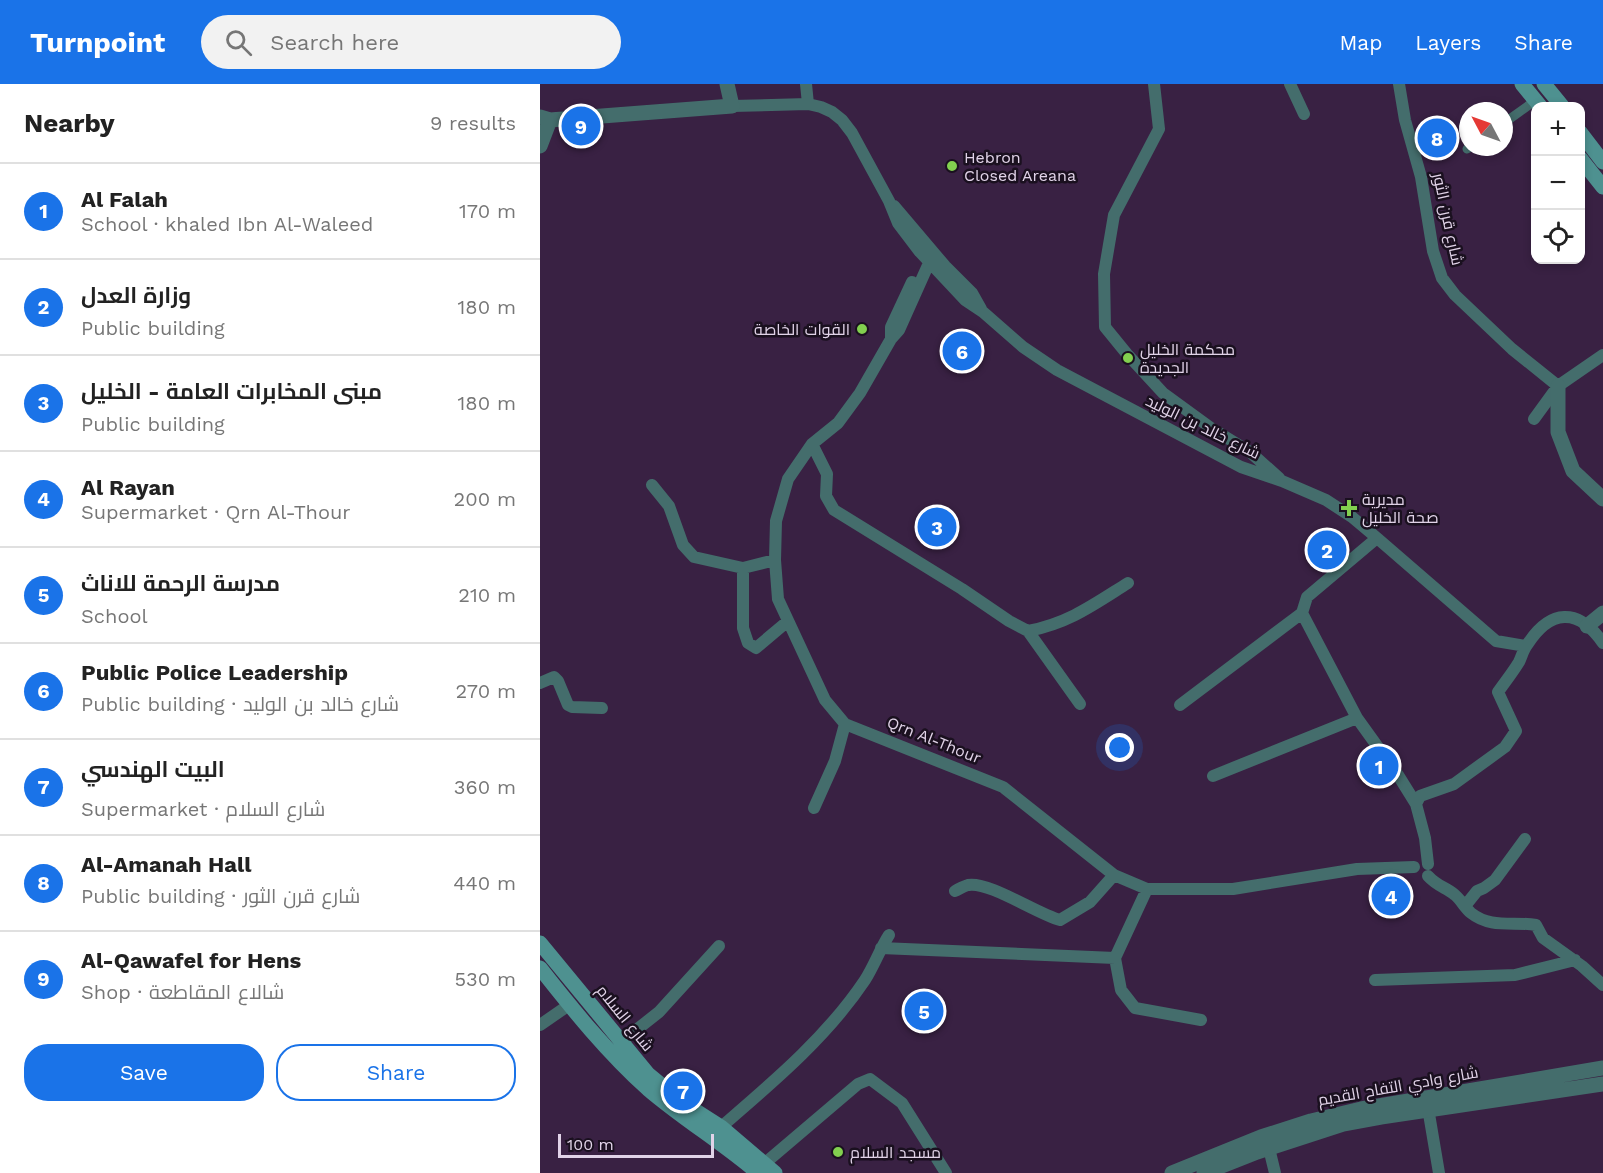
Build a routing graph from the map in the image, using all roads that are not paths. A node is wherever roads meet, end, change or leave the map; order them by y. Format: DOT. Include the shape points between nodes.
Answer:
graph roads {
  1 [pos="727,84"];
  2 [pos="806,84"];
  3 [pos="1154,84"];
  4 [pos="1290,84"];
  5 [pos="1399,84"];
  6 [pos="1522,84"];
  7 [pos="1544,84"];
  8 [pos="1537,102"];
  9 [pos="1559,102"];
  10 [pos="808,104"];
  11 [pos="732,106"];
  12 [pos="1531,107"];
  13 [pos="1304,114"];
  14 [pos="545,118"];
  15 [pos="1513,118"];
  16 [pos="1585,137"];
  17 [pos="540,146"];
  18 [pos="1603,162"];
  19 [pos="1585,163"];
  20 [pos="1603,187"];
  21 [pos="928,256"];
  22 [pos="1603,356"];
  23 [pos="1558,386"];
  24 [pos="1534,419"];
  25 [pos="812,444"];
  26 [pos="1282,481"];
  27 [pos="652,485"];
  28 [pos="1603,499"];
  29 [pos="1377,538"];
  30 [pos="775,560"];
  31 [pos="743,568"];
  32 [pos="1128,583"];
  33 [pos="1302,613"];
  34 [pos="1603,614"];
  35 [pos="788,621"];
  36 [pos="1587,626"];
  37 [pos="1028,631"];
  38 [pos="1497,641"];
  39 [pos="1603,643"];
  40 [pos="1526,646"];
  41 [pos="1520,661"];
  42 [pos="540,683"];
  43 [pos="1080,704"];
  44 [pos="1180,705"];
  45 [pos="602,708"];
  46 [pos="1357,718"];
  47 [pos="845,724"];
  48 [pos="1214,776"];
  49 [pos="1416,804"];
  50 [pos="814,808"];
  51 [pos="1524,839"];
  52 [pos="1428,870"];
  53 [pos="1114,875"];
  54 [pos="1147,888"];
  55 [pos="956,891"];
  56 [pos="1465,906"];
  57 [pos="889,935"];
  58 [pos="540,943"];
  59 [pos="719,946"];
  60 [pos="881,948"];
  61 [pos="1115,958"];
  62 [pos="1575,960"];
  63 [pos="540,968"];
  64 [pos="1375,980"];
  65 [pos="1603,985"];
  66 [pos="569,1005"];
  67 [pos="1202,1020"];
  68 [pos="540,1025"];
  69 [pos="621,1042"];
  70 [pos="1603,1068"];
  71 [pos="1603,1084"];
  72 [pos="1428,1105"];
  73 [pos="721,1127"];
  74 [pos="1267,1142"];
  75 [pos="766,1170"];
  76 [pos="946,1173"];
  77 [pos="1172,1173"];
  78 [pos="1204,1173"];
  79 [pos="1275,1173"];
  80 [pos="1439,1173"];
  1 -- 11 [label="street"];
  2 -- 10 [label="street"];
  3 -- 26 [label="street" via="1159,129 1114,215 1104,274 1105,327 1163,393 1250,452"];
  4 -- 13 [label="street"];
  5 -- 23 [label="street, شارع قرن الثور" via="1421,177 1433,251 1443,278 1455,295 1512,349"];
  6 -- 8 [label="main road"];
  7 -- 9 [label="main road"];
  10 -- 11 [label="street"];
  10 -- 21 [label="street, شارع خالد بن الوليد" via="842,120 889,201 903,215"];
  11 -- 14 [label="street"];
  12 -- 15 [label="street"];
  14 -- 17 [label="street"];
  16 -- 18 [label="main road"];
  19 -- 20 [label="main road"];
  21 -- 25 [label="street, Qrn Al-Thour" via="900,330 855,401 838,423"];
  21 -- 26 [label="street, شارع خالد بن الوليد" via="972,293 983,312 1057,370 1241,467"];
  22 -- 23 [label="street"];
  23 -- 24 [label="street"];
  23 -- 28 [label="street" via="1558,432 1573,471"];
  25 -- 30 [label="street, Qrn Al-Thour" via="788,479 776,521"];
  25 -- 37 [label="street" via="827,474 826,496 834,510"];
  26 -- 29 [label="street, شارع خالد بن الوليد" via="1326,500"];
  27 -- 31 [label="street" via="669,506 683,545 694,557"];
  29 -- 33 [label="street" via="1307,597"];
  29 -- 38 [label="street, شارع خالد بن الوليد"];
  30 -- 31 [label="street"];
  30 -- 35 [label="street, Qrn Al-Thour" via="778,599"];
  31 -- 35 [label="street" via="743,628 748,643 756,648"];
  32 -- 37 [label="street" via="1072,618"];
  33 -- 44 [label="street"];
  33 -- 46 [label="street"];
  34 -- 36 [label="street"];
  35 -- 47 [label="street, Qrn Al-Thour" via="825,700"];
  36 -- 39 [label="street"];
  36 -- 40 [label="street" via="1569,616 1560,616 1546,623"];
  37 -- 43 [label="street"];
  38 -- 40 [label="street"];
  38 -- 41 [label="street, شارع خالد بن الوليد"];
  40 -- 41 [label="street"];
  41 -- 49 [label="street" via="1498,692 1516,731 1505,747 1454,784 1420,796"];
  42 -- 45 [label="street" via="554,677 568,705"];
  46 -- 48 [label="street"];
  46 -- 49 [label="street"];
  47 -- 50 [label="street" via="835,761"];
  47 -- 53 [label="street, Qrn Al-Thour" via="1003,787"];
  49 -- 52 [label="street"];
  51 -- 56 [label="street" via="1495,880 1477,891"];
  52 -- 54 [label="street, Qrn Al-Thour" via="1419,878 1414,867 1357,869 1233,890"];
  52 -- 56 [label="street" via="1436,885 1455,894"];
  53 -- 54 [label="street, Qrn Al-Thour"];
  53 -- 55 [label="street" via="1090,902 1060,921 996,890 970,885"];
  54 -- 61 [label="street"];
  56 -- 62 [label="street" via="1478,917 1495,923 1536,926 1543,938"];
  57 -- 60 [label="street"];
  58 -- 69 [label="main road, شارع السلام"];
  59 -- 69 [label="street" via="659,1012"];
  60 -- 61 [label="street"];
  60 -- 73 [label="street" via="866,979 823,1033"];
  61 -- 67 [label="street" via="1121,990 1135,1008"];
  62 -- 64 [label="street" via="1515,975"];
  62 -- 65 [label="street"];
  63 -- 66 [label="main road, شارع السلام"];
  66 -- 68 [label="street"];
  66 -- 75 [label="main road, شارع السلام" via="649,1089"];
  69 -- 73 [label="main road, شارع السلام" via="656,1081"];
  70 -- 72 [label="street, شارع وادي التفاح القديم"];
  71 -- 72 [label="street, شارع وادي التفاح القديم"];
  72 -- 74 [label="street, شارع وادي التفاح القديم" via="1361,1108 1311,1121"];
  72 -- 80 [label="street"];
  73 -- 75 [label="main road, شارع السلام"];
  74 -- 77 [label="street, شارع وادي التفاح القديم"];
  74 -- 78 [label="street, شارع وادي التفاح القديم"];
  74 -- 79 [label="street"];
  75 -- 76 [label="street" via="858,1084 870,1079 902,1103"];
}
